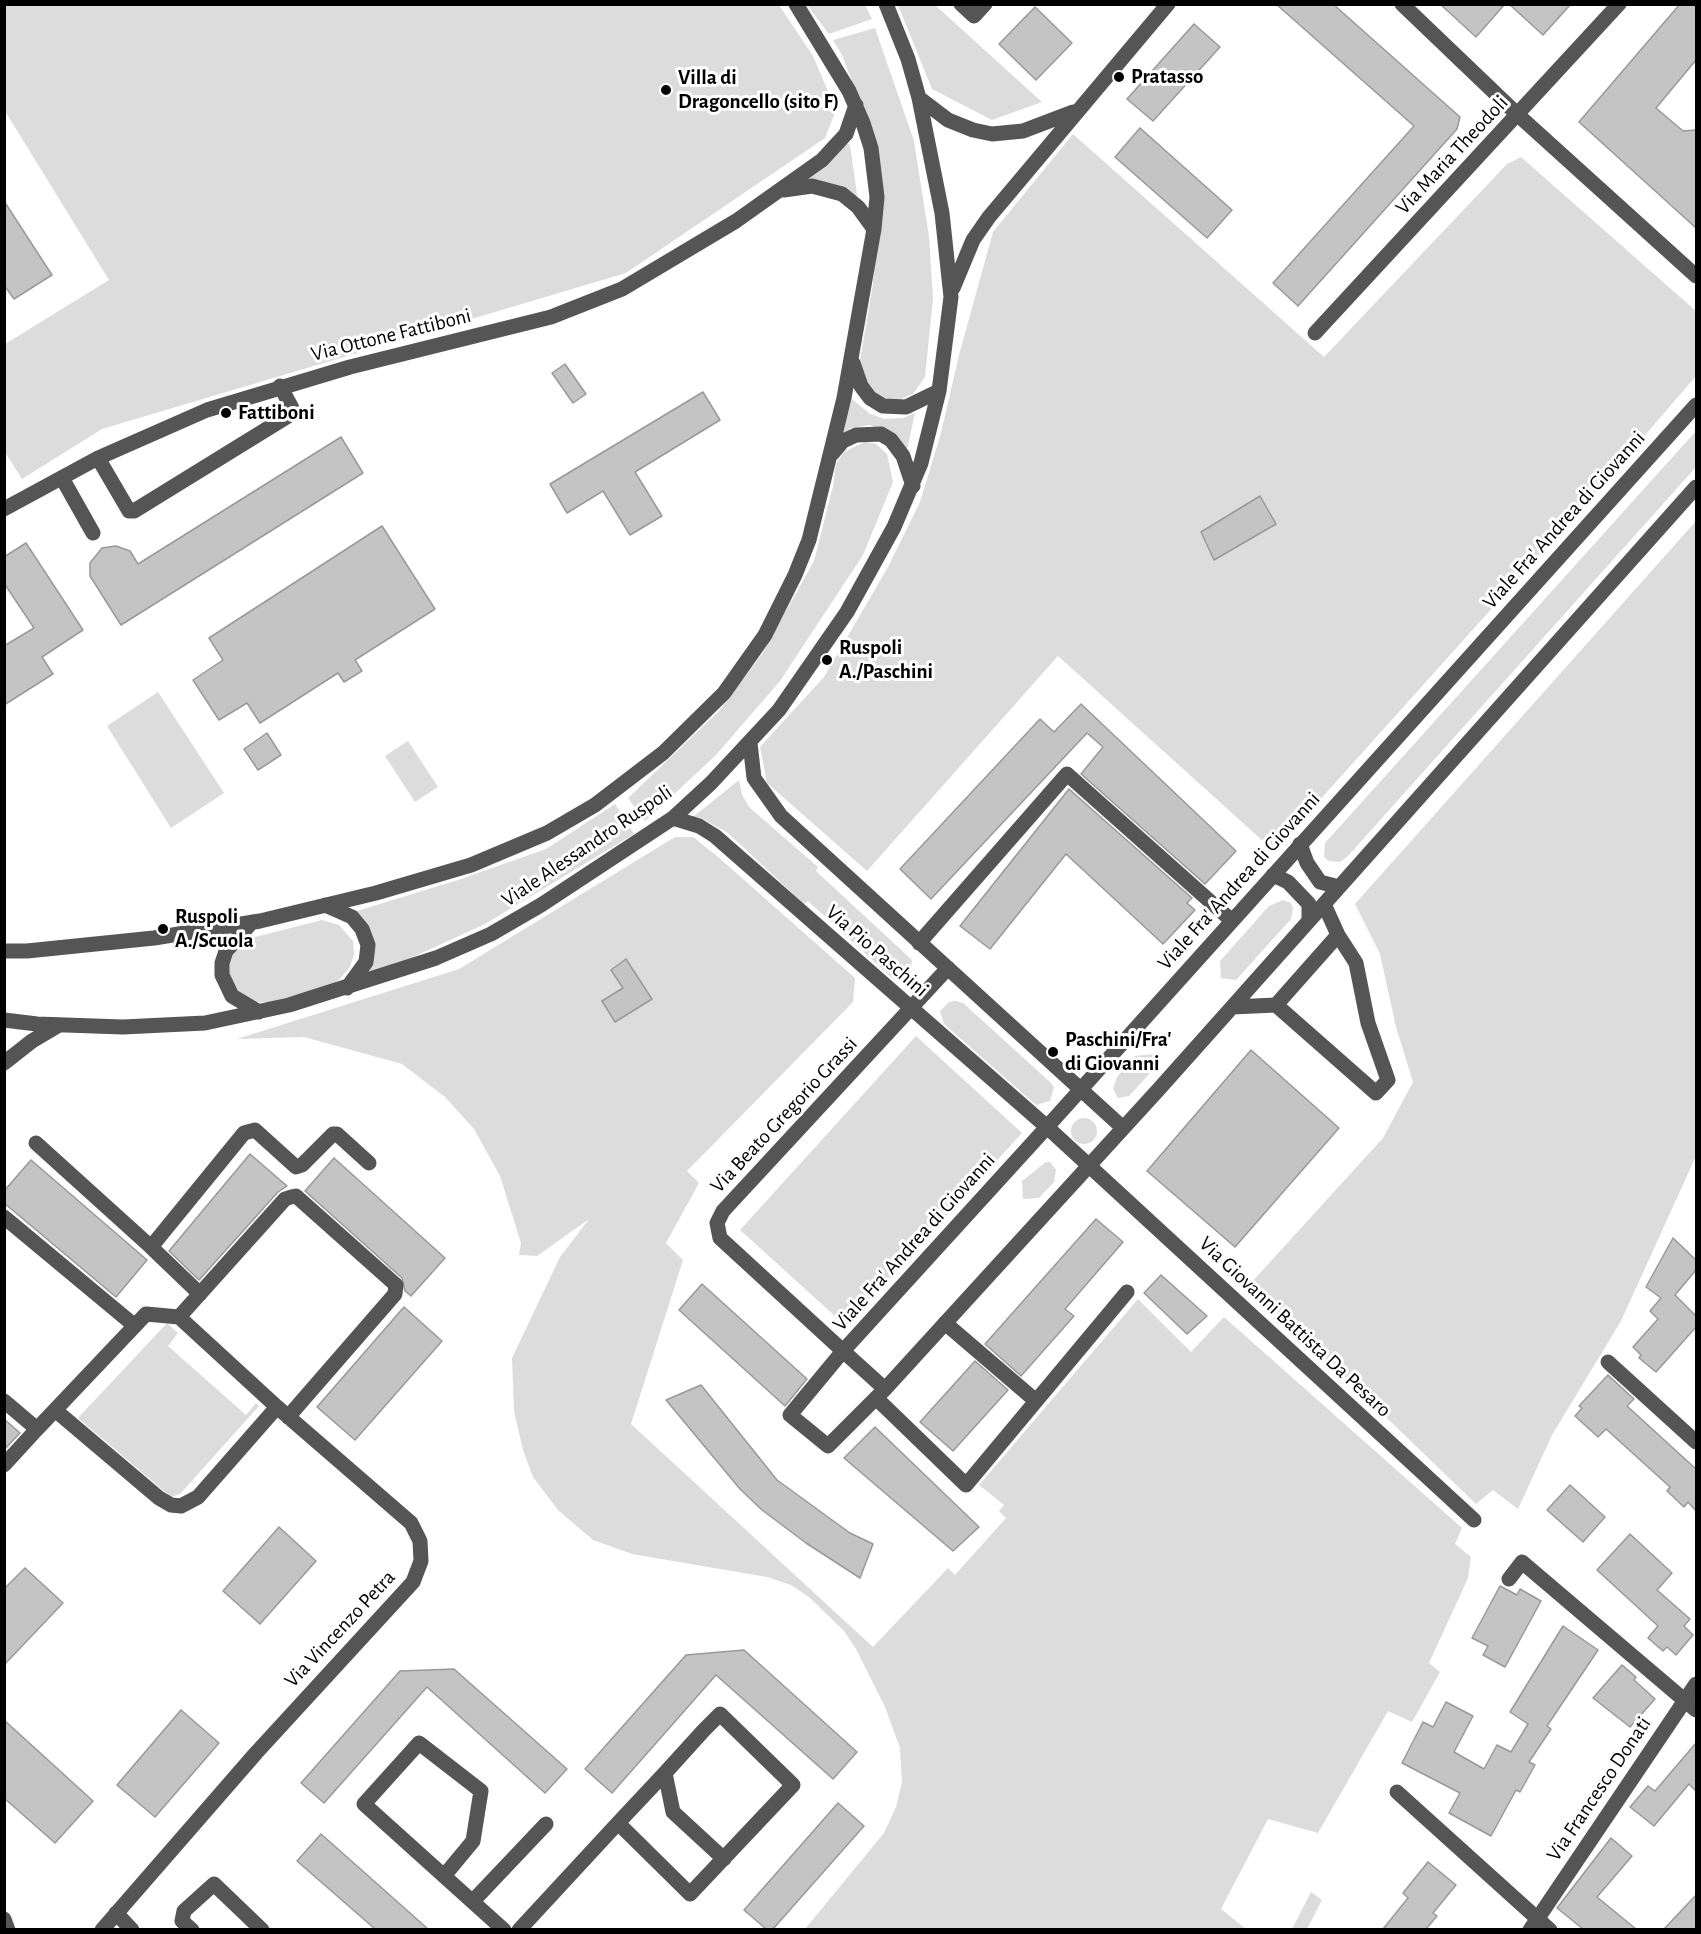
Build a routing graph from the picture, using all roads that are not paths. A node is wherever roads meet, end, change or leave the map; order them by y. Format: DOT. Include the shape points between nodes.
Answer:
graph roads {
  1 [pos="796,4"];
  2 [pos="886,4"];
  3 [pos="962,4"];
  4 [pos="985,4"];
  5 [pos="1167,4"];
  6 [pos="1402,4"];
  7 [pos="1618,4"];
  8 [pos="919,98"];
  9 [pos="856,105"];
  10 [pos="1076,111"];
  11 [pos="1518,115"];
  12 [pos="781,190"];
  13 [pos="874,229"];
  14 [pos="1696,276"];
  15 [pos="951,297"];
  16 [pos="1315,333"];
  17 [pos="852,354"];
  18 [pos="280,387"];
  19 [pos="939,391"];
  20 [pos="1696,405"];
  21 [pos="831,455"];
  22 [pos="98,458"];
  23 [pos="62,478"];
  24 [pos="912,486"];
  25 [pos="1696,487"];
  26 [pos="4,509"];
  27 [pos="93,533"];
  28 [pos="750,743"];
  29 [pos="673,818"];
  30 [pos="1300,844"];
  31 [pos="1273,875"];
  32 [pos="1340,887"];
  33 [pos="1324,904"];
  34 [pos="325,905"];
  35 [pos="1231,920"];
  36 [pos="1309,921"];
  37 [pos="252,922"];
  38 [pos="1338,935"];
  39 [pos="919,943"];
  40 [pos="4,951"];
  41 [pos="948,968"];
  42 [pos="346,988"];
  43 [pos="1276,1005"];
  44 [pos="1232,1007"];
  45 [pos="910,1008"];
  46 [pos="259,1012"];
  47 [pos="4,1020"];
  48 [pos="60,1025"];
  49 [pos="4,1063"];
  50 [pos="1081,1088"];
  51 [pos="1047,1127"];
  52 [pos="1122,1127"];
  53 [pos="36,1143"];
  54 [pos="369,1163"];
  55 [pos="1088,1165"];
  56 [pos="4,1217"];
  57 [pos="150,1246"];
  58 [pos="1127,1292"];
  59 [pos="200,1294"];
  60 [pos="179,1317"];
  61 [pos="141,1320"];
  62 [pos="945,1323"];
  63 [pos="843,1351"];
  64 [pos="1608,1362"];
  65 [pos="880,1394"];
  66 [pos="4,1401"];
  67 [pos="1036,1401"];
  68 [pos="55,1410"];
  69 [pos="283,1412"];
  70 [pos="37,1429"];
  71 [pos="1696,1442"];
  72 [pos="4,1465"];
  73 [pos="1474,1520"];
  74 [pos="1509,1579"];
  75 [pos="1696,1684"];
  76 [pos="1684,1699"];
  77 [pos="1696,1710"];
  78 [pos="665,1773"];
  79 [pos="1396,1792"];
  80 [pos="618,1823"];
  81 [pos="546,1824"];
  82 [pos="724,1859"];
  83 [pos="444,1876"];
  84 [pos="472,1901"];
  85 [pos="116,1913"];
  86 [pos="4,1919"];
  87 [pos="1534,1924"];
  88 [pos="8,1929"];
  89 [pos="102,1929"];
  90 [pos="132,1929"];
  91 [pos="192,1929"];
  92 [pos="262,1929"];
  93 [pos="504,1929"];
  94 [pos="519,1929"];
  95 [pos="1550,1929"];
  1 -- 9 [label="street, Viale Alessandro Ruspoli"];
  2 -- 8 [label="street, Viale Alessandro Ruspoli"];
  3 -- 4 [label="street" via="974,16"];
  5 -- 10 [label="street"];
  6 -- 11 [label="street"];
  7 -- 11 [label="street, Via Maria Theodoli"];
  8 -- 10 [label="street" via="948,120 992,134 1023,131"];
  8 -- 15 [label="street, Viale Alessandro Ruspoli" via="939,194"];
  9 -- 12 [label="street, Via Ottone Fattiboni" via="842,140"];
  9 -- 13 [label="street, Viale Alessandro Ruspoli" via="873,161 877,197"];
  10 -- 15 [label="street" via="973,240"];
  11 -- 14 [label="street"];
  11 -- 16 [label="street, Via Maria Theodoli"];
  12 -- 13 [label="street, Via Ottone Fattiboni" via="812,186 837,192 858,207"];
  12 -- 18 [label="street, Via Ottone Fattiboni" via="622,289 551,317"];
  13 -- 17 [label="street, Viale Alessandro Ruspoli"];
  15 -- 19 [label="street, Viale Alessandro Ruspoli"];
  17 -- 19 [label="street, Viale Alessandro Ruspoli" via="861,386 883,406 906,407"];
  17 -- 21 [label="street, Viale Alessandro Ruspoli"];
  18 -- 22 [label="street, Via Ottone Fattiboni" via="207,410"];
  18 -- 22 [label="street" via="292,408 288,416 134,511 129,512"];
  19 -- 24 [label="street, Viale Alessandro Ruspoli"];
  20 -- 30 [label="street, Viale Fra' Andrea di Giovanni"];
  21 -- 24 [label="street" via="843,441 856,435 881,435 891,440 903,456"];
  21 -- 34 [label="street, Viale Alessandro Ruspoli" via="809,540 780,607 735,680 690,729 613,792 547,833 471,865"];
  22 -- 23 [label="street, Via Ottone Fattiboni"];
  23 -- 26 [label="street, Via Ottone Fattiboni"];
  23 -- 27 [label="street"];
  24 -- 28 [label="street, Viale Alessandro Ruspoli" via="894,527 842,620 797,688"];
  25 -- 32 [label="street"];
  28 -- 29 [label="street, Viale Alessandro Ruspoli"];
  28 -- 39 [label="street, Via Pio Paschini" via="754,778 775,810"];
  29 -- 42 [label="street, Viale Alessandro Ruspoli" via="563,892 491,934 436,958"];
  29 -- 45 [label="street, Via Pio Paschini" via="699,826 715,837"];
  30 -- 31 [label="street, Viale Fra' Andrea di Giovanni"];
  30 -- 32 [label="street" via="1320,882"];
  31 -- 35 [label="street, Viale Fra' Andrea di Giovanni"];
  31 -- 36 [label="street" via="1288,882 1309,904"];
  32 -- 33 [label="street"];
  33 -- 36 [label="street"];
  33 -- 38 [label="street"];
  34 -- 37 [label="street, Viale Alessandro Ruspoli"];
  34 -- 42 [label="street" via="352,916 368,945 366,962"];
  35 -- 39 [label="street" via="1067,774"];
  35 -- 50 [label="street, Viale Fra' Andrea di Giovanni"];
  36 -- 44 [label="street"];
  37 -- 40 [label="street, Viale Alessandro Ruspoli" via="154,938"];
  37 -- 46 [label="street" via="230,944 222,967 232,996"];
  38 -- 43 [label="street"];
  38 -- 43 [label="street" via="1356,963 1368,1023 1388,1080 1376,1093"];
  39 -- 41 [label="street, Via Pio Paschini"];
  41 -- 45 [label="street"];
  41 -- 50 [label="street, Via Pio Paschini"];
  42 -- 46 [label="street, Viale Alessandro Ruspoli"];
  43 -- 44 [label="street"];
  44 -- 52 [label="street"];
  45 -- 51 [label="street, Via Pio Paschini"];
  45 -- 63 [label="street, Via Beato Gregorio Grassi" via="723,1211 717,1223 720,1238"];
  46 -- 48 [label="street, Viale Alessandro Ruspoli" via="205,1023"];
  47 -- 48 [label="street, Viale Alessandro Ruspoli"];
  48 -- 49 [label="street"];
  50 -- 51 [label="street, Viale Fra' Andrea di Giovanni"];
  50 -- 52 [label="street, Via Pio Paschini"];
  51 -- 55 [label="street, Via Pio Paschini"];
  51 -- 63 [label="street, Viale Fra' Andrea di Giovanni"];
  52 -- 55 [label="street"];
  53 -- 57 [label="street"];
  54 -- 57 [label="street" via="333,1134 296,1167 255,1130 250,1130"];
  55 -- 62 [label="street"];
  55 -- 73 [label="street, Via Giovanni Battista Da Pesaro"];
  56 -- 61 [label="street"];
  57 -- 59 [label="street"];
  58 -- 67 [label="street"];
  59 -- 60 [label="street"];
  59 -- 69 [label="street" via="285,1199 296,1196 396,1285 395,1294"];
  60 -- 61 [label="street"];
  60 -- 69 [label="street, Via Vincenzo Petra"];
  61 -- 68 [label="street"];
  62 -- 65 [label="street"];
  62 -- 67 [label="street"];
  63 -- 65 [label="street, Viale Fra' Andrea di Giovanni"];
  63 -- 65 [label="street" via="790,1415 828,1446"];
  64 -- 71 [label="street"];
  65 -- 67 [label="street, Viale Fra' Andrea di Giovanni" via="966,1485"];
  66 -- 70 [label="street"];
  68 -- 69 [label="street" via="159,1498 181,1506 198,1497"];
  68 -- 70 [label="street"];
  69 -- 85 [label="street, Via Vincenzo Petra" via="411,1523 420,1541 421,1561 413,1582 256,1752"];
  70 -- 72 [label="street"];
  74 -- 76 [label="street" via="1522,1562"];
  75 -- 76 [label="street, Via Francesco Donati"];
  76 -- 77 [label="street"];
  76 -- 87 [label="street, Via Francesco Donati"];
  78 -- 80 [label="street"];
  78 -- 82 [label="street" via="674,1812"];
  78 -- 82 [label="street" via="720,1714 793,1785"];
  79 -- 87 [label="street"];
  80 -- 82 [label="street" via="690,1894"];
  80 -- 94 [label="street"];
  81 -- 84 [label="street"];
  83 -- 83 [label="street" via="364,1804 419,1743 480,1791 472,1841"];
  83 -- 84 [label="street"];
  84 -- 93 [label="street"];
  85 -- 89 [label="street, Via Vincenzo Petra"];
  85 -- 90 [label="street"];
  86 -- 88 [label="street"];
  87 -- 95 [label="street"];
  91 -- 92 [label="street" via="182,1921 184,1911 214,1884"];
}
